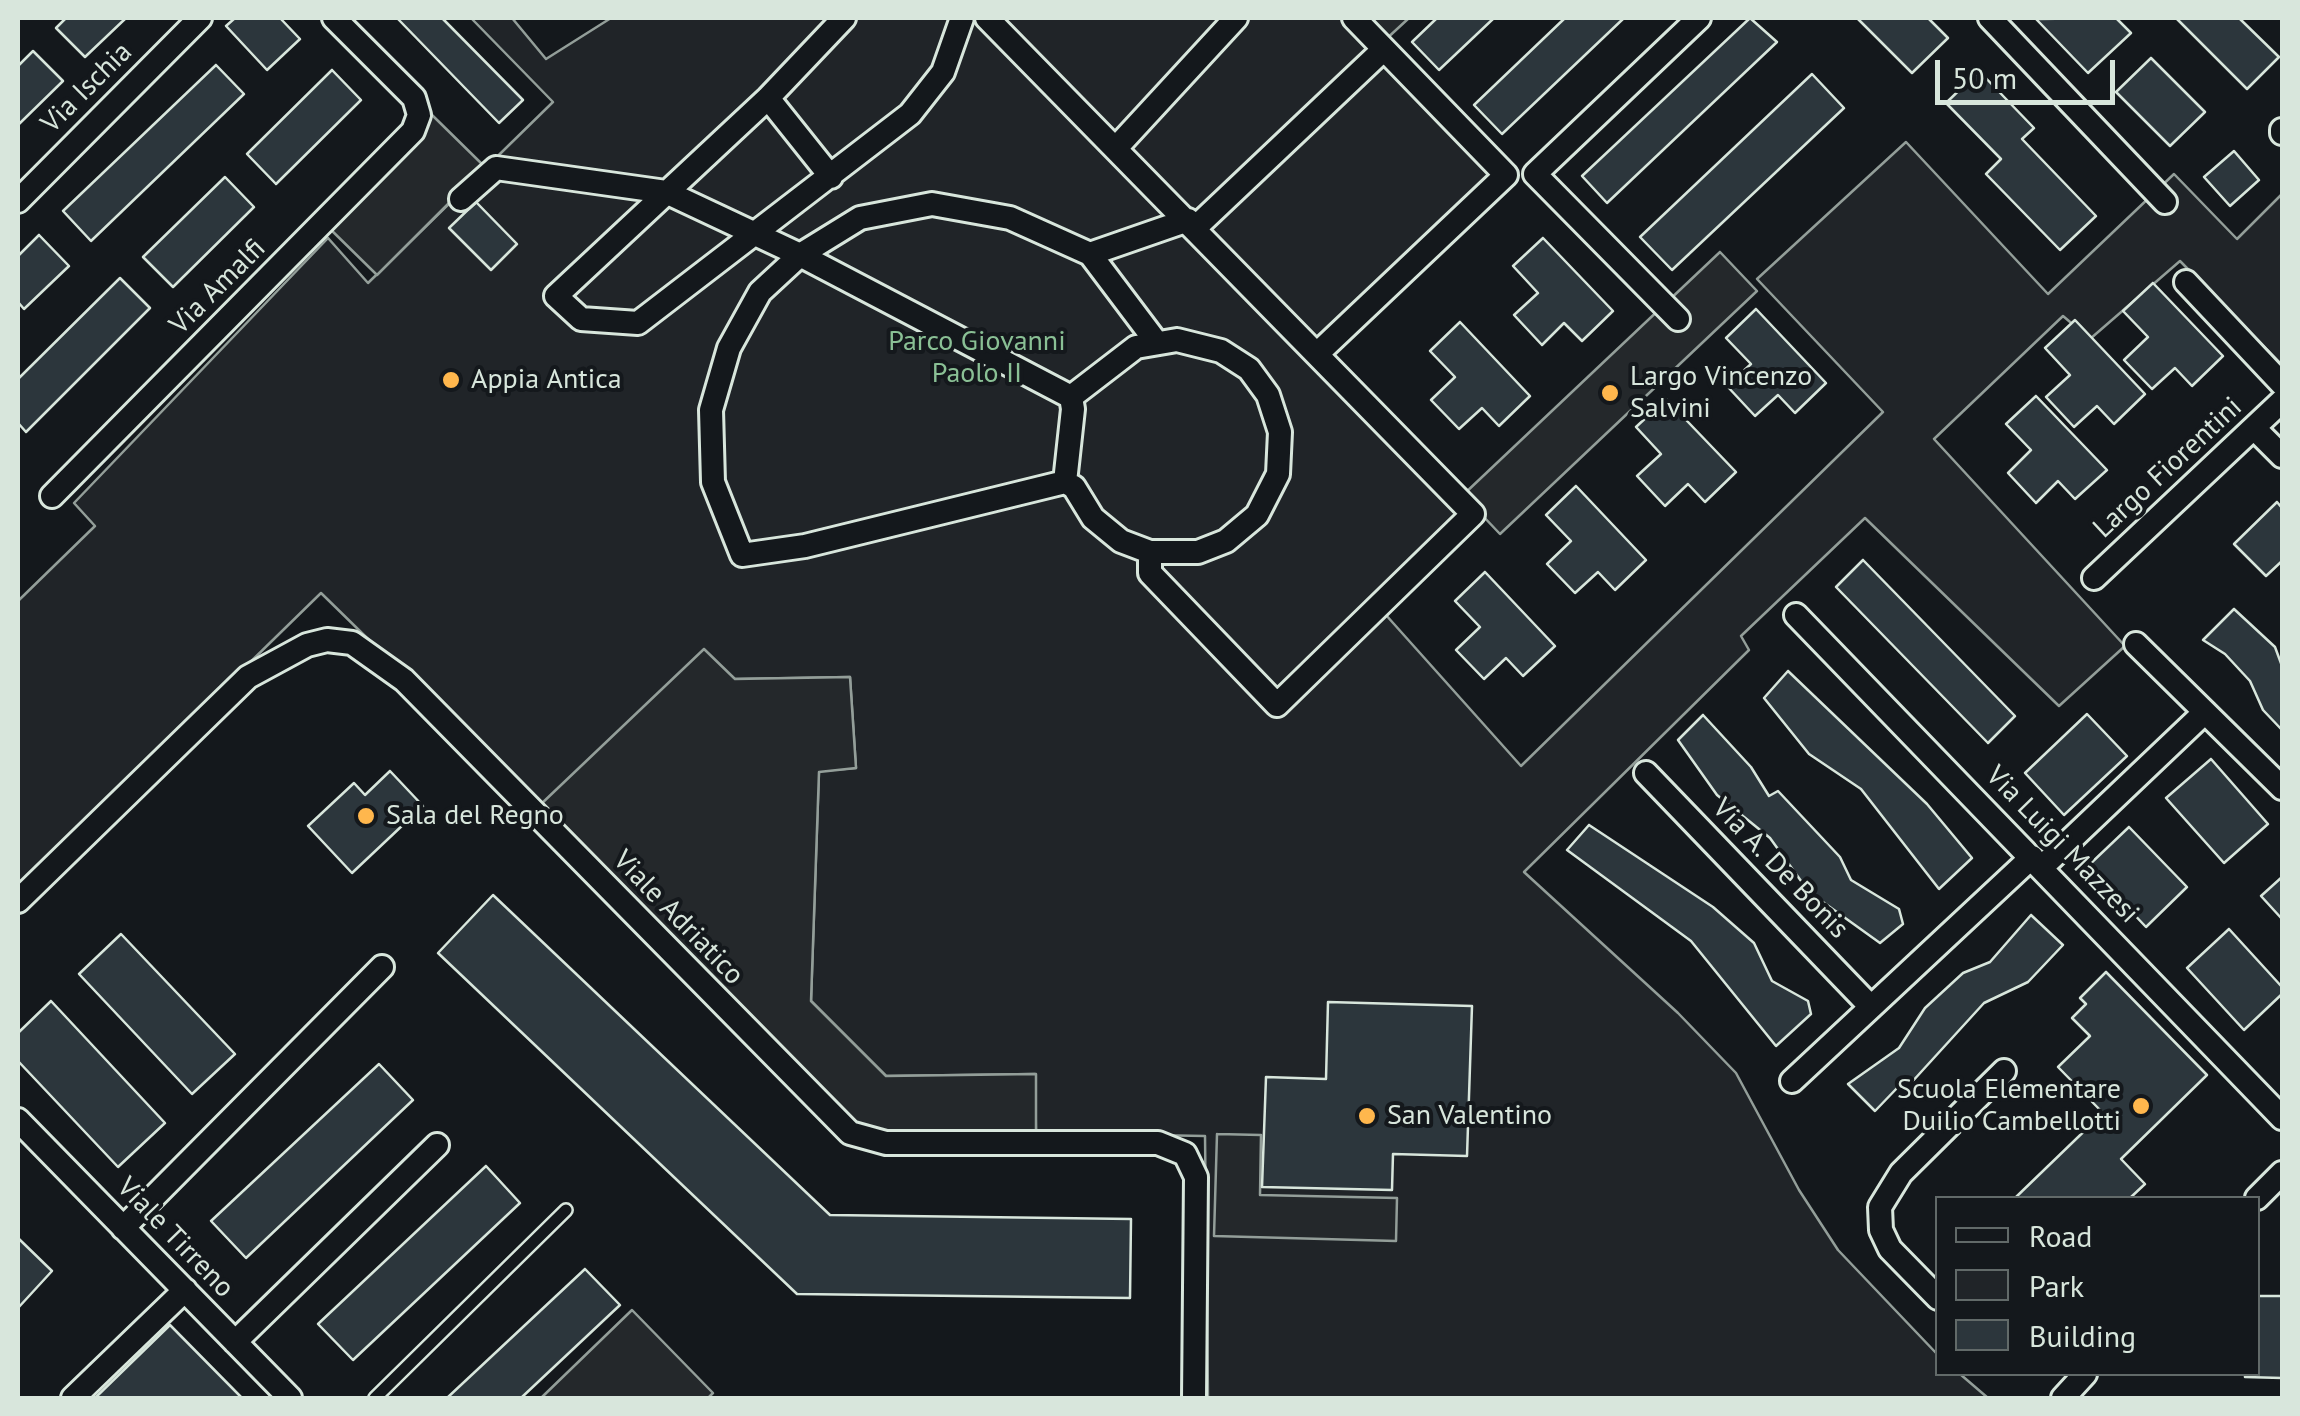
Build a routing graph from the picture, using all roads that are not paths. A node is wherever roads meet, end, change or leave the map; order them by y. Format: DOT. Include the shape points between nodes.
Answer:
graph roads {
  1 [pos="200,18"];
  2 [pos="334,18"];
  3 [pos="844,18"];
  4 [pos="962,18"];
  5 [pos="987,18"];
  6 [pos="1236,18"];
  7 [pos="1699,18"];
  8 [pos="1990,18"];
  9 [pos="1362,20"];
  10 [pos="1384,49"];
  11 [pos="768,98"];
  12 [pos="1117,147"];
  13 [pos="831,178"];
  14 [pos="666,192"];
  15 [pos="461,200"];
  16 [pos="18,201"];
  17 [pos="2164,202"];
  18 [pos="1192,223"];
  19 [pos="756,233"];
  20 [pos="1090,254"];
  21 [pos="800,255"];
  22 [pos="2186,282"];
  23 [pos="1678,318"];
  24 [pos="1157,343"];
  25 [pos="1318,353"];
  26 [pos="2282,384"];
  27 [pos="1071,397"];
  28 [pos="2282,401"];
  29 [pos="2256,429"];
  30 [pos="2282,456"];
  31 [pos="1065,482"];
  32 [pos="52,496"];
  33 [pos="1150,552"];
  34 [pos="2094,578"];
  35 [pos="1796,616"];
  36 [pos="2136,644"];
  37 [pos="2205,712"];
  38 [pos="1646,773"];
  39 [pos="2282,788"];
  40 [pos="2037,862"];
  41 [pos="18,901"];
  42 [pos="382,968"];
  43 [pos="1871,1007"];
  44 [pos="2004,1071"];
  45 [pos="1792,1081"];
  46 [pos="2282,1118"];
  47 [pos="18,1120"];
  48 [pos="437,1145"];
  49 [pos="2282,1173"];
  50 [pos="2259,1196"];
  51 [pos="566,1210"];
  52 [pos="123,1228"];
  53 [pos="184,1290"];
  54 [pos="1935,1295"];
  55 [pos="234,1342"];
  56 [pos="73,1398"];
  57 [pos="290,1398"];
  58 [pos="376,1398"];
  59 [pos="1194,1398"];
  1 -- 16 [label="street, Via Ischia"];
  2 -- 32 [label="street, Via Amalfi" via="409,92 419,114 408,137"];
  3 -- 11 [label="street"];
  4 -- 13 [label="street" via="943,72 910,114"];
  5 -- 12 [label="street"];
  6 -- 12 [label="street"];
  7 -- 23 [label="street" via="1535,174"];
  8 -- 17 [label="street"];
  9 -- 10 [label="street"];
  10 -- 18 [label="street"];
  10 -- 25 [label="street" via="1506,176"];
  11 -- 13 [label="street"];
  11 -- 14 [label="street"];
  12 -- 18 [label="street"];
  13 -- 19 [label="street"];
  14 -- 15 [label="street" via="496,168"];
  14 -- 19 [label="street"];
  14 -- 19 [label="street" via="556,296 580,319 638,323"];
  18 -- 20 [label="street"];
  18 -- 25 [label="street"];
  19 -- 21 [label="street"];
  20 -- 21 [label="street" via="1010,218 932,204 860,218"];
  20 -- 24 [label="street"];
  21 -- 27 [label="street"];
  21 -- 31 [label="street" via="760,292 729,348 711,410 713,482 742,555 805,546"];
  22 -- 26 [label="street"];
  24 -- 27 [label="street" via="1136,346"];
  24 -- 33 [label="street" via="1177,340 1221,350 1268,394 1280,432 1278,474 1257,515 1226,541 1198,552"];
  25 -- 33 [label="street" via="1473,514 1277,705 1150,572"];
  27 -- 31 [label="street"];
  28 -- 29 [label="street, Largo Fiorentini"];
  29 -- 30 [label="street"];
  29 -- 34 [label="street, Largo Fiorentini"];
  31 -- 33 [label="street" via="1093,518"];
  35 -- 40 [label="street, Via Luigi Mazzesi"];
  36 -- 37 [label="street"];
  37 -- 39 [label="street"];
  37 -- 40 [label="street"];
  38 -- 43 [label="street, Via A. De Bonis"];
  40 -- 43 [label="street"];
  40 -- 46 [label="street, Via Luigi Mazzesi"];
  41 -- 59 [label="street, Viale Adriatico" via="248,677 307,645 352,643 404,680 850,1133 886,1143 1158,1143 1180,1150 1196,1177"];
  42 -- 52 [label="street"];
  43 -- 45 [label="street"];
  44 -- 54 [label="street" via="1901,1173 1880,1207 1890,1249"];
  47 -- 52 [label="street, Viale Tirreno"];
  48 -- 55 [label="street"];
  49 -- 50 [label="street"];
  51 -- 58 [label="lane"];
  52 -- 53 [label="street, Viale Tirreno"];
  53 -- 55 [label="street, Viale Tirreno"];
  53 -- 56 [label="street"];
  55 -- 57 [label="street, Viale Tirreno"];
}
